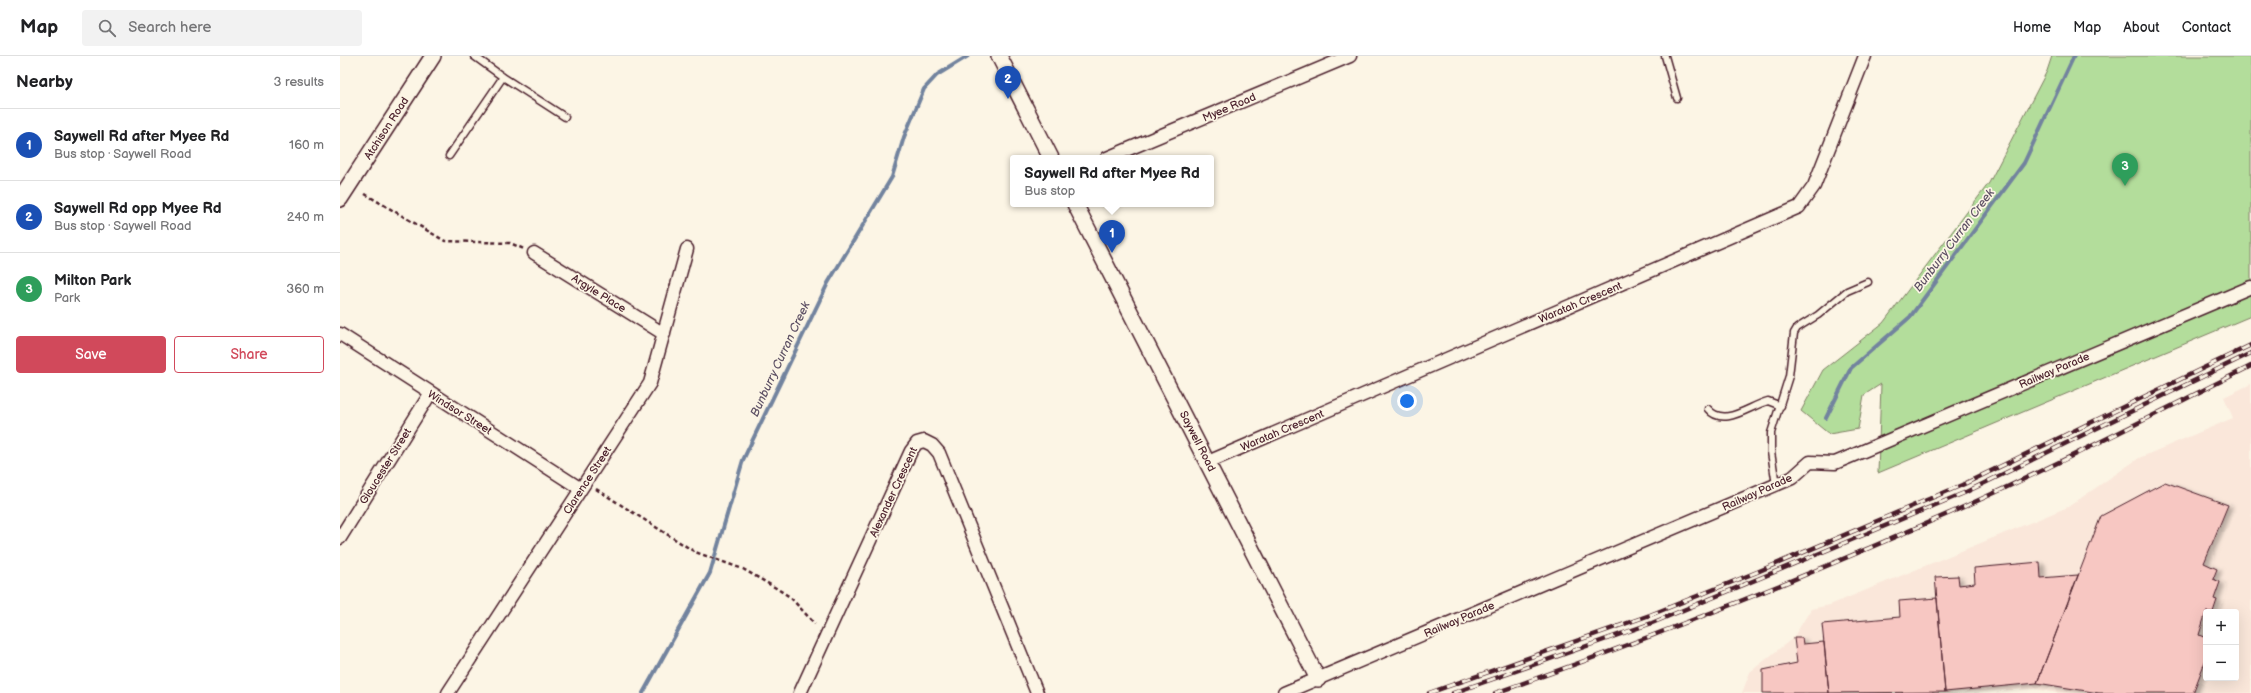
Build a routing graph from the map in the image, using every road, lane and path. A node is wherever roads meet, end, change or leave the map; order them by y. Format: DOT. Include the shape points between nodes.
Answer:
graph roads {
  1 [pos="433,56"];
  2 [pos="474,56"];
  3 [pos="999,56"];
  4 [pos="1350,56"];
  5 [pos="1665,56"];
  6 [pos="1865,56"];
  7 [pos="503,77"];
  8 [pos="1677,98"];
  9 [pos="565,117"];
  10 [pos="1049,155"];
  11 [pos="1114,155"];
  12 [pos="449,156"];
  13 [pos="365,194"];
  14 [pos="340,199"];
  15 [pos="1077,207"];
  16 [pos="687,249"];
  17 [pos="534,253"];
  18 [pos="1868,282"];
  19 [pos="2251,287"];
  20 [pos="340,334"];
  21 [pos="664,334"];
  22 [pos="430,394"];
  23 [pos="1781,406"];
  24 [pos="1708,409"];
  25 [pos="1208,462"];
  26 [pos="1776,485"];
  27 [pos="581,489"];
  28 [pos="340,538"];
  29 [pos="815,624"];
  30 [pos="1318,679"];
  31 [pos="448,693"];
  32 [pos="800,693"];
  33 [pos="1037,693"];
  34 [pos="1284,693"];
  1 -- 14 [label="street, Atchison Road"];
  2 -- 7 [label="lane"];
  3 -- 10 [label="street"];
  4 -- 11 [label="street, Myee Road"];
  5 -- 8 [label="lane"];
  6 -- 25 [label="street, Waratah Crescent" via="1814,186 1798,207"];
  7 -- 9 [label="lane"];
  7 -- 12 [label="lane"];
  13 -- 17 [label="path" via="445,241 510,243"];
  15 -- 25 [label="street, Saywell Road"];
  16 -- 21 [label="street, Clarence Street"];
  17 -- 21 [label="street, Argyle Place"];
  18 -- 23 [label="lane" via="1847,291 1818,315 1797,328 1791,347"];
  19 -- 26 [label="street, Railway Parade" via="1835,463 1810,462 1792,478"];
  20 -- 22 [label="street, Windsor Street"];
  21 -- 27 [label="street, Clarence Street" via="650,383"];
  22 -- 27 [label="street, Windsor Street"];
  22 -- 28 [label="street, Gloucester Street"];
  23 -- 24 [label="lane" via="1768,401 1723,418 1714,416"];
  23 -- 26 [label="lane" via="1771,438"];
  25 -- 30 [label="street, Saywell Road"];
  26 -- 30 [label="street, Railway Parade"];
  27 -- 29 [label="path" via="594,488 702,554 743,569 790,597"];
  27 -- 31 [label="street, Clarence Street"];
  30 -- 34 [label="street, Railway Parade"];
  32 -- 33 [label="street, Alexander Crescent" via="911,451 917,443 924,441 939,453"];
}
